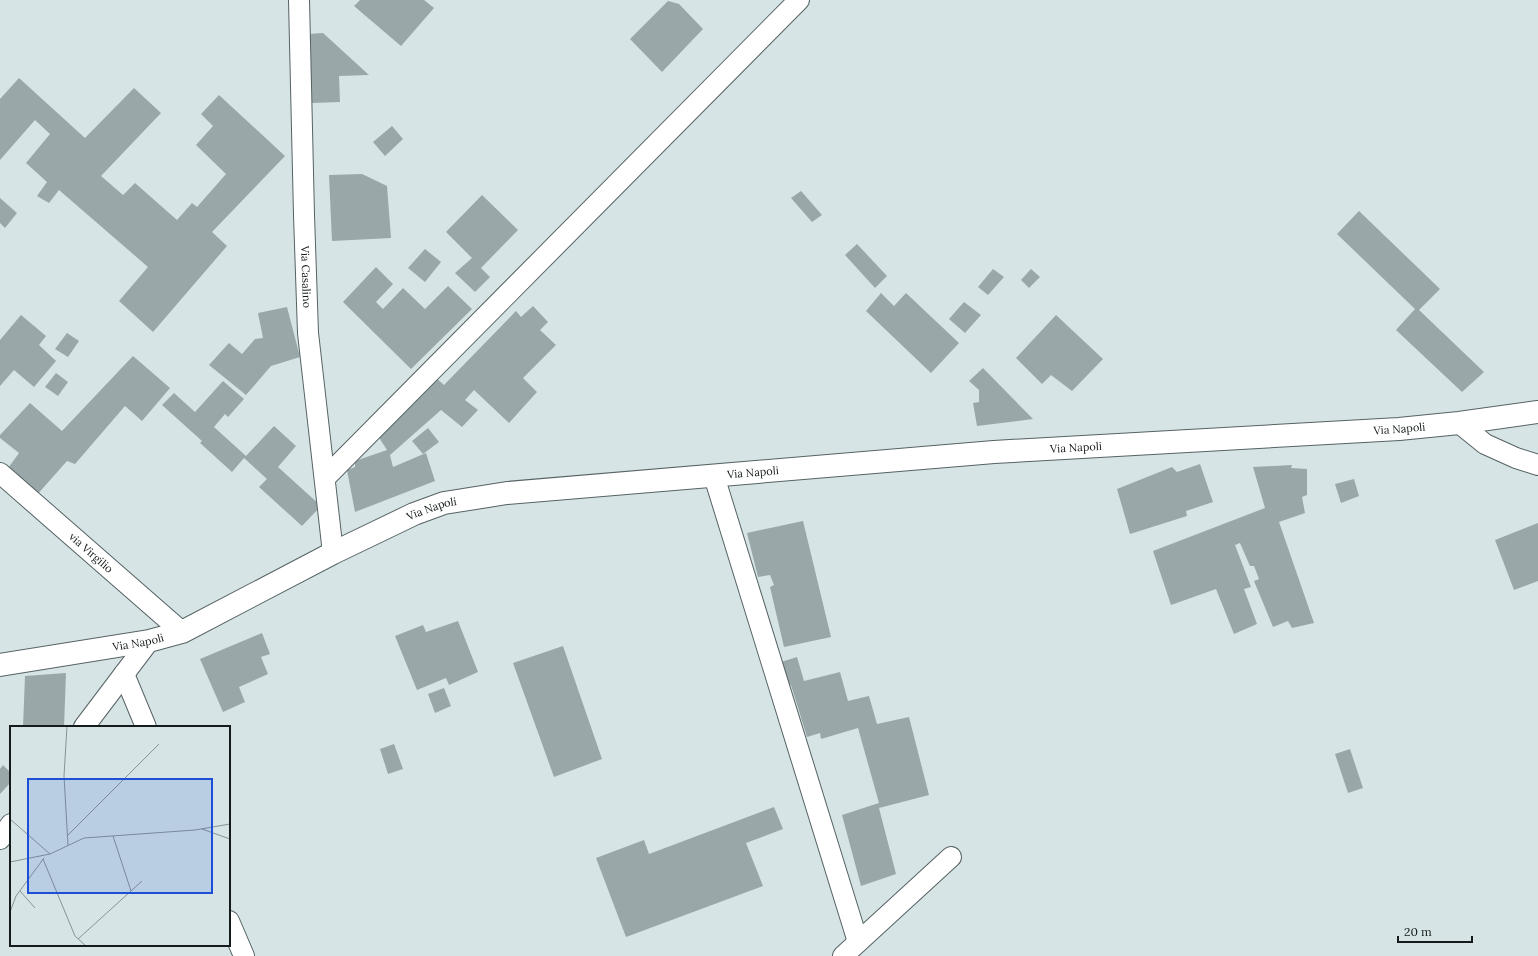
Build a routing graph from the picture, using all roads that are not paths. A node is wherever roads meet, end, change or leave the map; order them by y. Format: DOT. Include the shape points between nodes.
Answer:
graph roads {
  1 [pos="299,0"];
  2 [pos="799,0"];
  3 [pos="1538,412"];
  4 [pos="1459,423"];
  5 [pos="1538,465"];
  6 [pos="0,473"];
  7 [pos="714,476"];
  8 [pos="325,478"];
  9 [pos="333,553"];
  10 [pos="182,632"];
  11 [pos="149,641"];
  12 [pos="0,665"];
  13 [pos="124,674"];
  14 [pos="85,726"];
  15 [pos="146,726"];
  16 [pos="10,825"];
  17 [pos="0,839"];
  18 [pos="951,856"];
  19 [pos="230,923"];
  20 [pos="858,942"];
  21 [pos="244,956"];
  22 [pos="843,956"];
  1 -- 8 [label="street, Via Casalino" via="308,333"];
  2 -- 8 [label="street"];
  3 -- 4 [label="street, Via Napoli"];
  4 -- 5 [label="street" via="1485,444"];
  4 -- 7 [label="street, Via Napoli" via="1399,429 994,452"];
  6 -- 10 [label="street, via Virgilio"];
  7 -- 9 [label="street, Via Napoli" via="507,493 444,503 414,514"];
  7 -- 20 [label="street"];
  8 -- 9 [label="street, Via Casalino"];
  9 -- 10 [label="street, Via Napoli"];
  10 -- 11 [label="street, Via Napoli"];
  11 -- 12 [label="street, Via Napoli"];
  11 -- 13 [label="street"];
  13 -- 14 [label="street"];
  13 -- 15 [label="street"];
  16 -- 17 [label="street"];
  18 -- 20 [label="street"];
  19 -- 21 [label="street"];
  20 -- 22 [label="street"];
}
